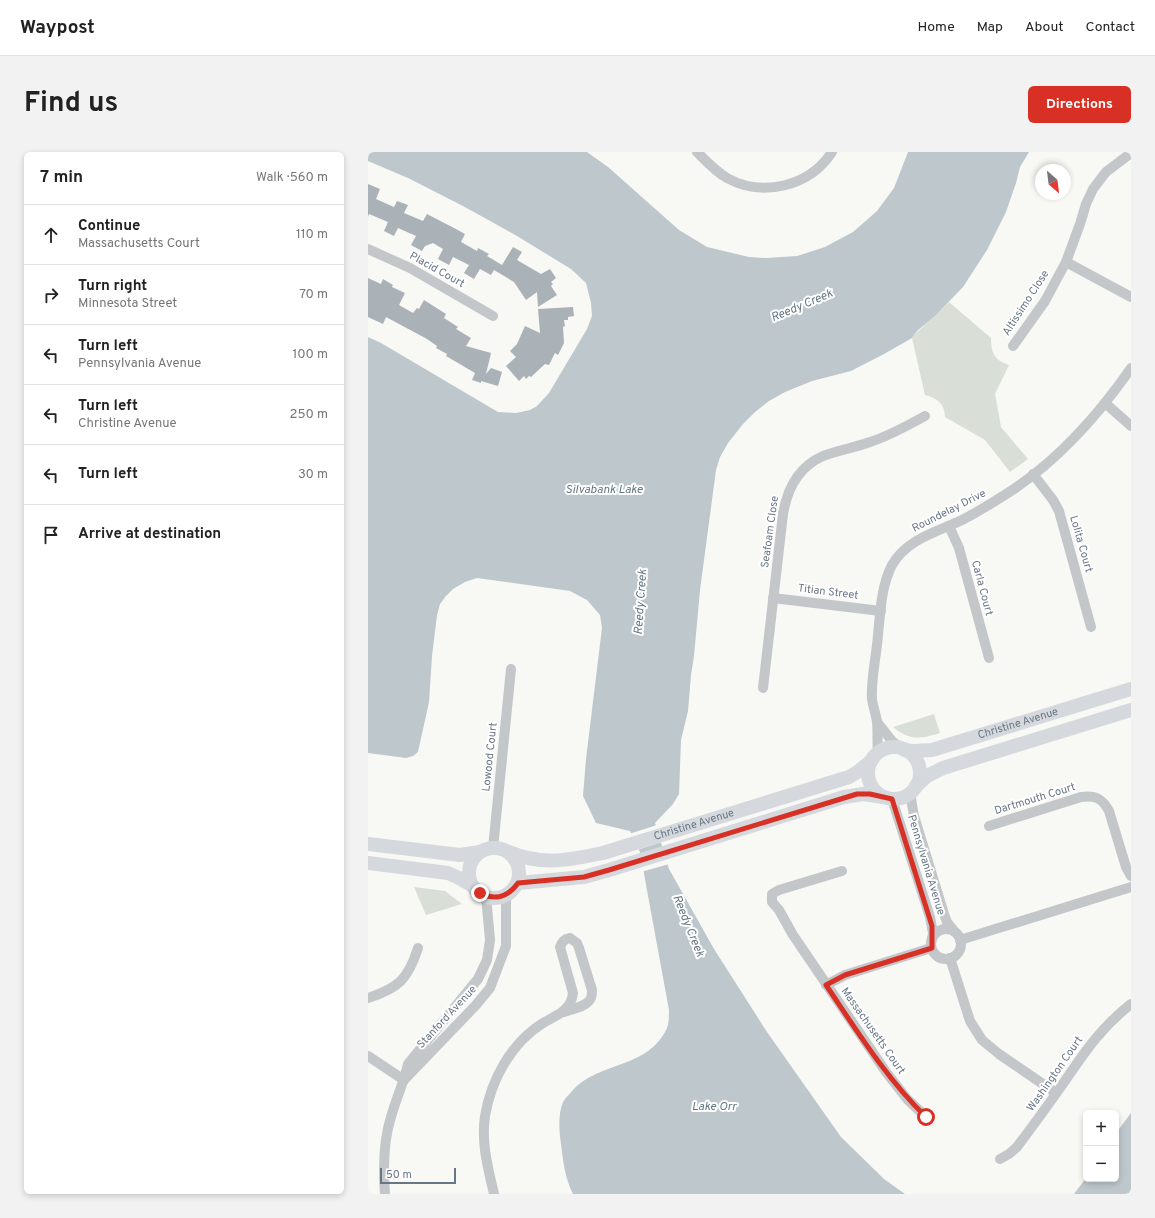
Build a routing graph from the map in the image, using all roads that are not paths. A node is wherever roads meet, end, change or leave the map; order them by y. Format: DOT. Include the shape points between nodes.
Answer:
graph roads {
  1 [pos="697,152"];
  2 [pos="832,152"];
  3 [pos="1131,153"];
  4 [pos="368,248"];
  5 [pos="1066,262"];
  6 [pos="1131,297"];
  7 [pos="493,316"];
  8 [pos="1013,346"];
  9 [pos="1131,368"];
  10 [pos="1105,403"];
  11 [pos="925,416"];
  12 [pos="1131,426"];
  13 [pos="1033,474"];
  14 [pos="949,526"];
  15 [pos="773,598"];
  16 [pos="881,611"];
  17 [pos="1091,627"];
  18 [pos="989,658"];
  19 [pos="511,669"];
  20 [pos="763,688"];
  21 [pos="1131,689"];
  22 [pos="1131,710"];
  23 [pos="877,722"];
  24 [pos="902,749"];
  25 [pos="875,756"];
  26 [pos="913,790"];
  27 [pos="887,798"];
  28 [pos="989,826"];
  29 [pos="368,844"];
  30 [pos="487,850"];
  31 [pos="509,852"];
  32 [pos="368,863"];
  33 [pos="842,871"];
  34 [pos="1131,876"];
  35 [pos="518,883"];
  36 [pos="473,886"];
  37 [pos="1131,887"];
  38 [pos="506,895"];
  39 [pos="486,896"];
  40 [pos="957,935"];
  41 [pos="932,944"];
  42 [pos="418,948"];
  43 [pos="950,958"];
  44 [pos="826,985"];
  45 [pos="368,998"];
  46 [pos="1131,1004"];
  47 [pos="565,1011"];
  48 [pos="368,1056"];
  49 [pos="404,1080"];
  50 [pos="1056,1093"];
  51 [pos="926,1117"];
  52 [pos="1000,1159"];
  53 [pos="385,1194"];
  54 [pos="494,1194"];
  1 -- 2 [label="street" via="727,178 744,185 762,188 781,187 798,181 814,172"];
  3 -- 5 [label="street, Altissimo Close" via="1106,172 1093,189"];
  4 -- 7 [label="street, Placid Court" via="410,268"];
  5 -- 6 [label="street"];
  5 -- 8 [label="street, Altissimo Close" via="1044,302"];
  9 -- 10 [label="street, Roundelay Drive"];
  10 -- 12 [label="street"];
  10 -- 13 [label="street, Roundelay Drive" via="1076,437"];
  11 -- 15 [label="street, Seafoam Close" via="870,442 822,456 801,473 786,500"];
  13 -- 14 [label="street, Roundelay Drive" via="995,501"];
  13 -- 17 [label="street, Lolita Court" via="1059,511"];
  14 -- 16 [label="street, Roundelay Drive" via="923,537 900,554 887,577"];
  14 -- 18 [label="street, Carla Court" via="959,548"];
  15 -- 16 [label="street, Titian Street"];
  15 -- 20 [label="street, Seafoam Close"];
  16 -- 23 [label="street, Roundelay Drive" via="872,682"];
  19 -- 30 [label="street, Lowood Court"];
  21 -- 24 [label="main road, Christine Avenue" via="944,747 913,751"];
  22 -- 26 [label="main road, Christine Avenue" via="943,768 927,776"];
  23 -- 24 [label="street, Roundelay Drive"];
  23 -- 25 [label="street, Roundelay Drive"];
  24 -- 25 [label="main road" via="885,749"];
  24 -- 26 [label="main road" via="917,762 919,778"];
  25 -- 27 [label="main road" via="868,768 870,785"];
  25 -- 31 [label="main road, Christine Avenue" via="849,777 628,846 579,858 547,861 522,858"];
  26 -- 27 [label="main road" via="898,799"];
  26 -- 40 [label="street, Pennsylvania Avenue" via="914,816 944,914"];
  27 -- 35 [label="main road, Christine Avenue" via="863,794 844,797 584,877"];
  27 -- 41 [label="street, Pennsylvania Avenue" via="930,917"];
  28 -- 34 [label="street, Dartmouth Court" via="1081,797 1098,798 1105,803 1109,811"];
  29 -- 30 [label="main road" via="460,854"];
  30 -- 31 [label="main road" via="502,848"];
  30 -- 36 [label="main road" via="474,858 470,866 469,874"];
  31 -- 35 [label="main road" via="519,866"];
  32 -- 36 [label="main road" via="448,873"];
  33 -- 44 [label="street, Massachusetts Court" via="772,894 772,902"];
  35 -- 38 [label="main road"];
  36 -- 39 [label="main road"];
  37 -- 40 [label="street"];
  38 -- 39 [label="main road" via="492,898"];
  38 -- 49 [label="street, Stanford Avenue" via="506,946 490,988"];
  39 -- 49 [label="street, Stanford Avenue" via="490,940 487,960 478,979 408,1064"];
  40 -- 41 [label="street" via="950,930 941,930 934,935"];
  40 -- 43 [label="street" via="960,948"];
  41 -- 43 [label="street" via="937,956"];
  41 -- 44 [label="street" via="845,975"];
  42 -- 45 [label="street" via="404,978 393,988"];
  43 -- 50 [label="street" via="970,1021 982,1040"];
  44 -- 51 [label="street, Massachusetts Court" via="886,1072 907,1099"];
  46 -- 50 [label="street, Washington Court" via="1114,1017 1098,1035"];
  47 -- 47 [label="street" via="573,993 560,947 562,942 570,938 579,948 592,995 588,1002"];
  47 -- 54 [label="street" via="537,1027 522,1041 502,1067 495,1081 489,1097 483,1139"];
  48 -- 49 [label="street"];
  49 -- 53 [label="street, Stanford Avenue" via="386,1137"];
  50 -- 52 [label="street, Washington Court" via="1017,1147"];
}
